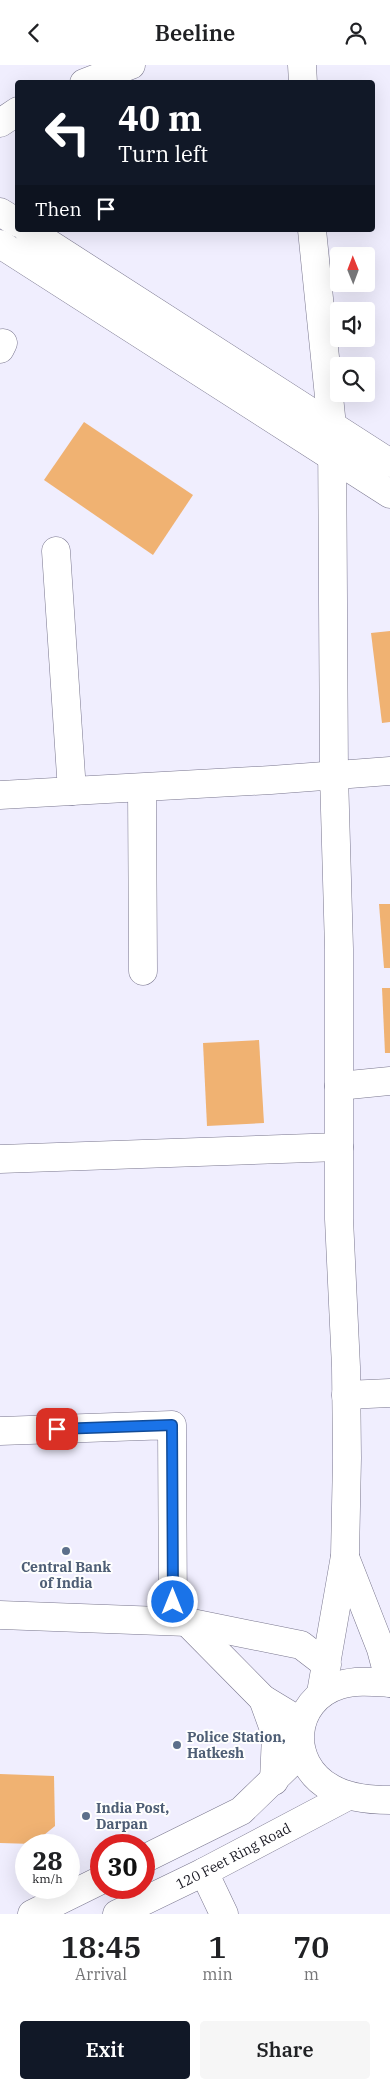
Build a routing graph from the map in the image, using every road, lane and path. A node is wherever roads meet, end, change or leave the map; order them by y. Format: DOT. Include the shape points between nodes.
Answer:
graph roads {
  1 [pos="131,65"];
  2 [pos="302,65"];
  3 [pos="92,80"];
  4 [pos="303,80"];
  5 [pos="15,113"];
  6 [pos="0,123"];
  7 [pos="0,212"];
  8 [pos="15,221"];
  9 [pos="31,232"];
  10 [pos="312,232"];
  11 [pos="0,244"];
  12 [pos="332,426"];
  13 [pos="332,456"];
  14 [pos="390,463"];
  15 [pos="390,494"];
  16 [pos="56,551"];
  17 [pos="390,771"];
  18 [pos="334,775"];
  19 [pos="142,787"];
  20 [pos="72,791"];
  21 [pos="0,795"];
  22 [pos="143,971"];
  23 [pos="390,1081"];
  24 [pos="339,1086"];
  25 [pos="339,1147"];
  26 [pos="0,1159"];
  27 [pos="390,1393"];
  28 [pos="346,1395"];
  29 [pos="0,1431"];
  30 [pos="345,1556"];
  31 [pos="0,1615"];
  32 [pos="180,1622"];
  33 [pos="327,1665"];
  34 [pos="390,1683"];
  35 [pos="321,1693"];
  36 [pos="263,1699"];
  37 [pos="301,1722"];
  38 [pos="301,1753"];
  39 [pos="274,1781"];
  40 [pos="348,1796"];
  41 [pos="389,1804"];
  42 [pos="155,1854"];
  43 [pos="204,1871"];
  44 [pos="90,1885"];
  45 [pos="32,1914"];
  46 [pos="117,1914"];
  47 [pos="224,1914"];
  1 -- 3 [label="street"];
  2 -- 4 [label="street"];
  5 -- 6 [label="street"];
  7 -- 8 [label="street"];
  9 -- 12 [label="street"];
  10 -- 12 [label="street"];
  11 -- 13 [label="street"];
  12 -- 13 [label="street"];
  12 -- 14 [label="street"];
  13 -- 15 [label="street"];
  13 -- 18 [label="street"];
  16 -- 20 [label="street"];
  17 -- 18 [label="street"];
  18 -- 19 [label="street"];
  18 -- 24 [label="street"];
  19 -- 20 [label="street"];
  19 -- 22 [label="street"];
  20 -- 21 [label="street"];
  23 -- 24 [label="street"];
  24 -- 25 [label="street"];
  25 -- 26 [label="street"];
  25 -- 28 [label="street"];
  27 -- 28 [label="street"];
  28 -- 30 [label="street"];
  29 -- 32 [label="street" via="172,1425"];
  30 -- 33 [label="street"];
  30 -- 34 [label="street" via="381,1649"];
  31 -- 32 [label="street"];
  32 -- 33 [label="street" via="301,1645"];
  32 -- 36 [label="street"];
  33 -- 35 [label="street"];
  34 -- 35 [label="street" via="365,1681 341,1684"];
  35 -- 37 [label="street"];
  36 -- 37 [label="street"];
  36 -- 39 [label="street" via="276,1735"];
  37 -- 38 [label="street"];
  38 -- 39 [label="street"];
  38 -- 40 [label="street" via="314,1775"];
  39 -- 42 [label="street" via="241,1811"];
  40 -- 41 [label="street"];
  40 -- 43 [label="street, 120 Feet Ring Road"];
  43 -- 46 [label="street, 120 Feet Ring Road"];
  43 -- 47 [label="street"];
  44 -- 45 [label="street"];
}
